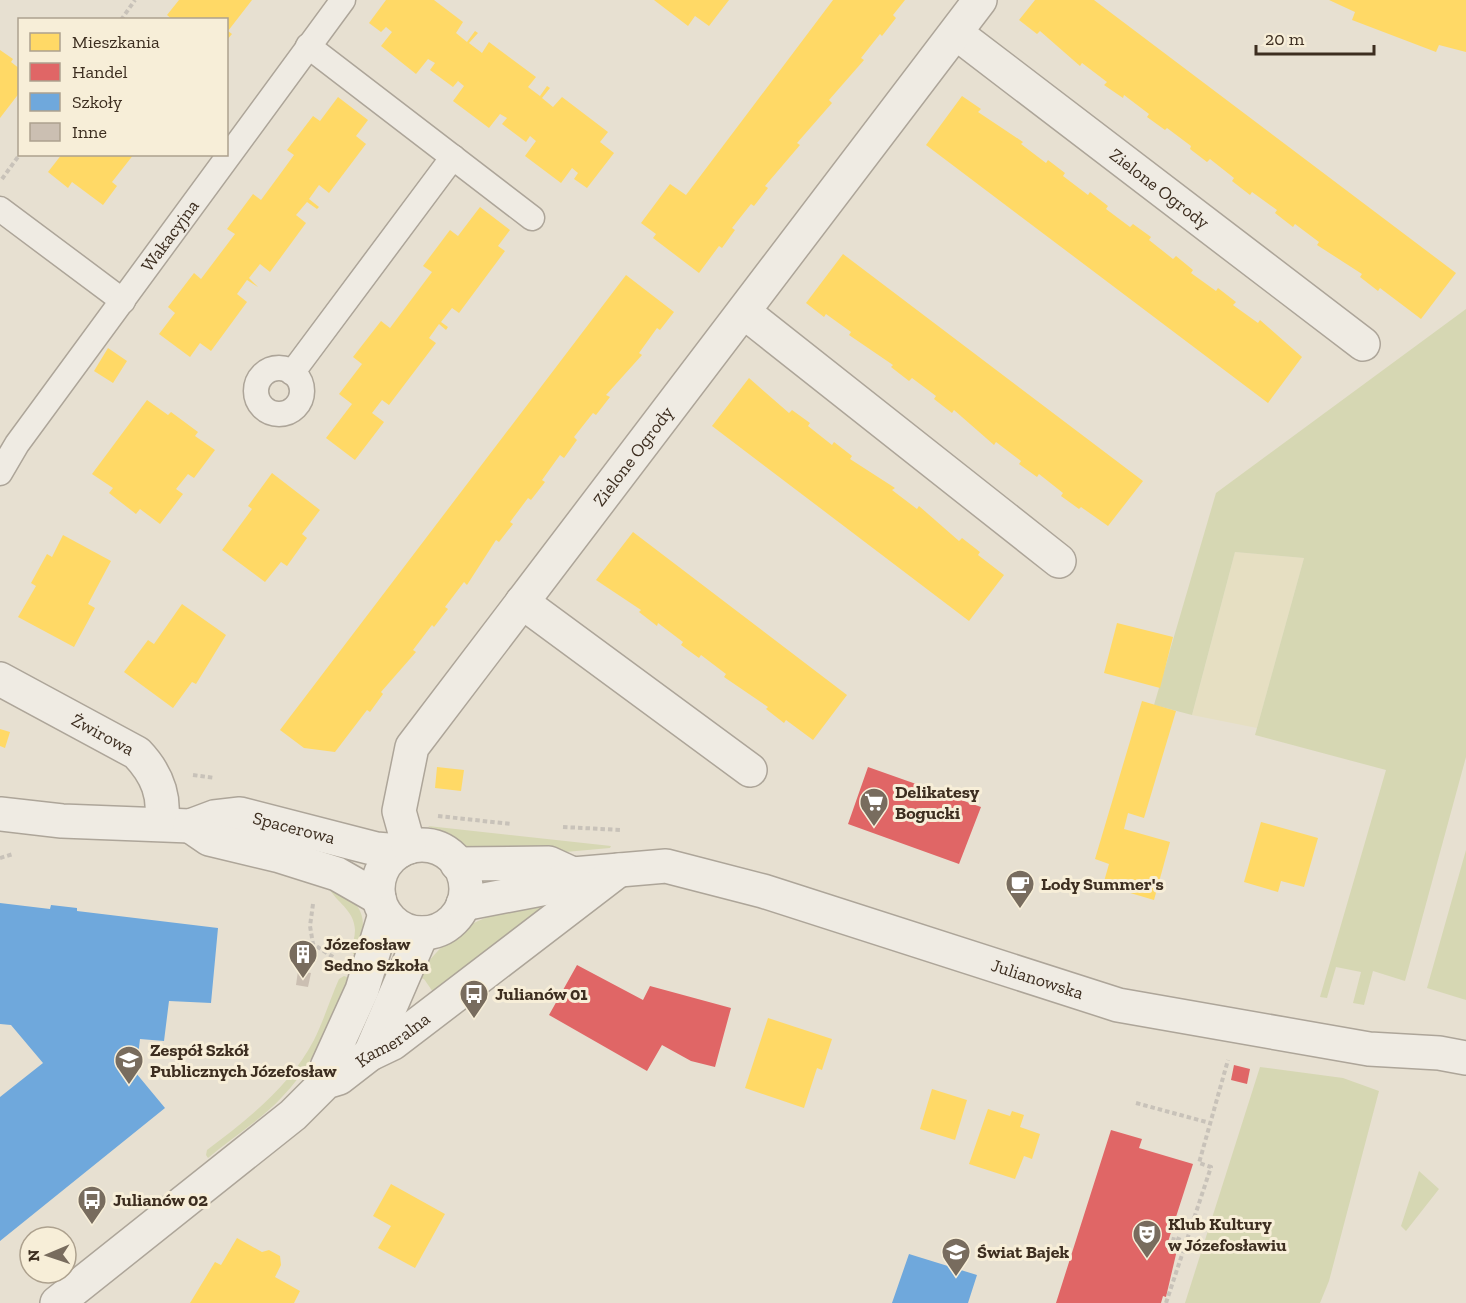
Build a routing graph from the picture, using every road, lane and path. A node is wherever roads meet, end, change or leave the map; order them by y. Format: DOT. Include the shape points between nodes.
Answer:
graph roads {
  1 [pos="135,0"];
  2 [pos="343,0"];
  3 [pos="980,0"];
  4 [pos="122,18"];
  5 [pos="956,33"];
  6 [pos="308,46"];
  7 [pos="19,156"];
  8 [pos="453,158"];
  9 [pos="0,182"];
  10 [pos="0,208"];
  11 [pos="532,218"];
  12 [pos="123,301"];
  13 [pos="744,312"];
  14 [pos="1363,344"];
  15 [pos="292,372"];
  16 [pos="0,473"];
  17 [pos="1059,561"];
  18 [pos="522,602"];
  19 [pos="0,679"];
  20 [pos="750,770"];
  21 [pos="0,814"];
  22 [pos="175,825"];
  23 [pos="405,849"];
  24 [pos="457,864"];
  25 [pos="619,870"];
  26 [pos="573,874"];
  27 [pos="463,904"];
  28 [pos="382,906"];
  29 [pos="422,933"];
  30 [pos="1230,1051"];
  31 [pos="370,1054"];
  32 [pos="1466,1058"];
  33 [pos="326,1082"];
  34 [pos="1136,1102"];
  35 [pos="1210,1123"];
  36 [pos="1186,1242"];
  37 [pos="1171,1250"];
  38 [pos="57,1303"];
  39 [pos="1166,1303"];
  1 -- 4 [label="path"];
  2 -- 6 [label="lane, Wakacyjna"];
  3 -- 5 [label="street, Zielone Ogrody"];
  5 -- 13 [label="street, Zielone Ogrody"];
  5 -- 14 [label="street, Zielone Ogrody"];
  6 -- 8 [label="lane"];
  6 -- 12 [label="lane, Wakacyjna"];
  7 -- 9 [label="path"];
  8 -- 11 [label="lane"];
  8 -- 15 [label="lane"];
  10 -- 12 [label="lane"];
  12 -- 16 [label="lane, Wakacyjna" via="17,444"];
  13 -- 17 [label="street"];
  13 -- 18 [label="street, Zielone Ogrody"];
  18 -- 20 [label="street"];
  18 -- 23 [label="street, Zielone Ogrody" via="412,747 399,811"];
  19 -- 22 [label="street, Żwirowa" via="137,753 152,771 164,808"];
  21 -- 22 [label="street, Spacerowa" via="62,821"];
  22 -- 23 [label="street, Spacerowa" via="240,814 376,849"];
  22 -- 28 [label="street, Spacerowa" via="208,839 337,874"];
  23 -- 24 [label="street" via="434,847"];
  23 -- 28 [label="street" via="388,860 381,873"];
  24 -- 26 [label="street" via="549,863"];
  24 -- 27 [label="street" via="465,884"];
  25 -- 26 [label="street"];
  25 -- 31 [label="street, Kameralna" via="393,1043"];
  25 -- 32 [label="street, Julianowska" via="666,866 693,871 1118,1005 1369,1049"];
  26 -- 27 [label="street" via="552,887"];
  27 -- 29 [label="street" via="449,924"];
  28 -- 29 [label="street" via="401,928"];
  28 -- 33 [label="street" via="362,990 327,1067"];
  29 -- 31 [label="street"];
  30 -- 35 [label="path"];
  31 -- 33 [label="street, Kameralna" via="339,1078"];
  33 -- 38 [label="street, Kameralna" via="293,1114"];
  34 -- 35 [label="path"];
  35 -- 36 [label="path" via="1199,1163 1211,1167"];
  36 -- 37 [label="path" via="1174,1237"];
  36 -- 39 [label="path"];
}
